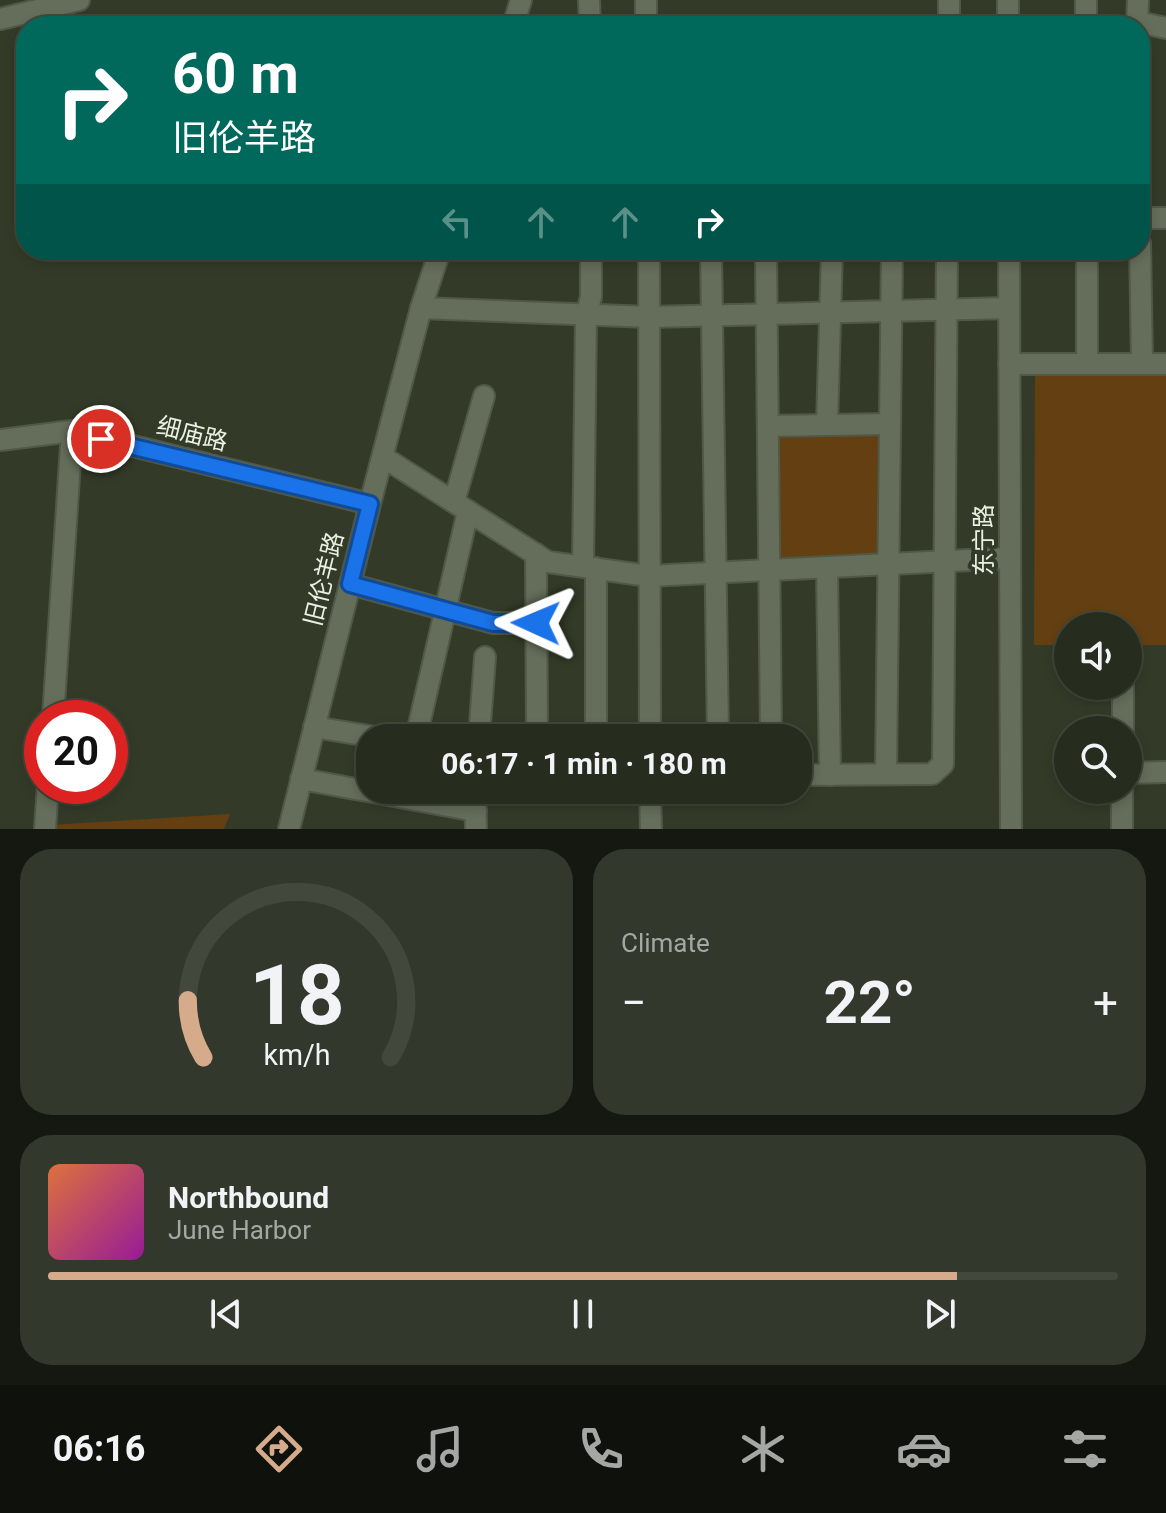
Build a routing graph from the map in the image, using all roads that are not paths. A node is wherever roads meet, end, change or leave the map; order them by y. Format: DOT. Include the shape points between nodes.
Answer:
graph roads {
  1 [pos="79,0"];
  2 [pos="0,19"];
  3 [pos="437,260"];
  4 [pos="591,260"];
  5 [pos="649,260"];
  6 [pos="711,260"];
  7 [pos="766,260"];
  8 [pos="832,260"];
  9 [pos="892,260"];
  10 [pos="947,260"];
  11 [pos="1009,260"];
  12 [pos="1087,260"];
  13 [pos="1140,260"];
  14 [pos="421,308"];
  15 [pos="1009,308"];
  16 [pos="946,310"];
  17 [pos="892,312"];
  18 [pos="829,313"];
  19 [pos="767,314"];
  20 [pos="586,316"];
  21 [pos="712,316"];
  22 [pos="650,317"];
  23 [pos="1009,364"];
  24 [pos="1087,364"];
  25 [pos="1142,364"];
  26 [pos="1166,364"];
  27 [pos="484,396"];
  28 [pos="890,424"];
  29 [pos="827,425"];
  30 [pos="768,426"];
  31 [pos="72,431"];
  32 [pos="0,440"];
  33 [pos="383,457"];
  34 [pos="370,504"];
  35 [pos="461,506"];
  36 [pos="536,554"];
  37 [pos="1010,558"];
  38 [pos="944,561"];
  39 [pos="889,564"];
  40 [pos="589,567"];
  41 [pos="827,567"];
  42 [pos="769,570"];
  43 [pos="716,572"];
  44 [pos="649,576"];
  45 [pos="350,584"];
  46 [pos="445,610"];
  47 [pos="536,623"];
  48 [pos="485,657"];
  49 [pos="54,700"];
  50 [pos="419,724"];
  51 [pos="480,724"];
  52 [pos="537,724"];
  53 [pos="595,724"];
  54 [pos="650,724"];
  55 [pos="718,724"];
  56 [pos="771,724"];
  57 [pos="314,727"];
  58 [pos="356,734"];
  59 [pos="1166,772"];
  60 [pos="1142,773"];
  61 [pos="886,774"];
  62 [pos="812,775"];
  63 [pos="830,775"];
  64 [pos="301,779"];
  65 [pos="356,787"];
  66 [pos="47,804"];
  67 [pos="435,804"];
  68 [pos="650,804"];
  69 [pos="1122,804"];
  70 [pos="476,820"];
  71 [pos="45,829"];
  72 [pos="289,829"];
  73 [pos="651,829"];
  74 [pos="1011,829"];
  75 [pos="1122,829"];
  1 -- 2 [label="street"];
  3 -- 14 [label="street, 旧伦羊路"];
  4 -- 20 [label="street"];
  5 -- 22 [label="street"];
  6 -- 21 [label="street"];
  7 -- 19 [label="street"];
  8 -- 18 [label="street"];
  9 -- 17 [label="street"];
  10 -- 16 [label="street"];
  11 -- 15 [label="street, 东宁路"];
  12 -- 24 [label="street"];
  13 -- 25 [label="street"];
  14 -- 20 [label="street"];
  14 -- 33 [label="street, 旧伦羊路"];
  15 -- 16 [label="street"];
  15 -- 23 [label="street, 东宁路"];
  16 -- 17 [label="street"];
  16 -- 38 [label="street"];
  17 -- 18 [label="street"];
  17 -- 28 [label="street"];
  18 -- 19 [label="street"];
  18 -- 29 [label="street"];
  19 -- 21 [label="street"];
  19 -- 30 [label="street"];
  20 -- 22 [label="street"];
  20 -- 40 [label="street"];
  21 -- 22 [label="street"];
  21 -- 43 [label="street"];
  22 -- 44 [label="street"];
  23 -- 24 [label="street"];
  23 -- 37 [label="street, 东宁路"];
  24 -- 25 [label="street"];
  25 -- 26 [label="street"];
  27 -- 35 [label="street"];
  28 -- 29 [label="street"];
  28 -- 39 [label="street"];
  29 -- 30 [label="street"];
  30 -- 42 [label="street"];
  31 -- 32 [label="street, 细庙路"];
  31 -- 34 [label="street, 细庙路"];
  31 -- 49 [label="street"];
  33 -- 34 [label="street, 旧伦羊路"];
  33 -- 35 [label="street"];
  34 -- 45 [label="street, 旧伦羊路"];
  35 -- 36 [label="street"];
  35 -- 46 [label="street"];
  36 -- 40 [label="street" via="548,562"];
  36 -- 47 [label="street"];
  37 -- 38 [label="street"];
  37 -- 74 [label="street, 东宁路"];
  38 -- 39 [label="street"];
  38 -- 61 [label="street" via="943,764 932,774"];
  39 -- 41 [label="street"];
  39 -- 61 [label="street"];
  40 -- 44 [label="street"];
  40 -- 53 [label="street"];
  41 -- 42 [label="street"];
  41 -- 63 [label="street"];
  42 -- 43 [label="street"];
  42 -- 56 [label="street"];
  43 -- 44 [label="street"];
  43 -- 55 [label="street"];
  44 -- 54 [label="street"];
  45 -- 46 [label="street"];
  45 -- 57 [label="street, 旧伦羊路"];
  46 -- 47 [label="street" via="493,623"];
  46 -- 50 [label="street"];
  47 -- 52 [label="street"];
  48 -- 51 [label="street"];
  57 -- 58 [label="street"];
  57 -- 64 [label="street, 旧伦羊路"];
  59 -- 60 [label="street"];
  61 -- 63 [label="street"];
  62 -- 63 [label="street"];
  64 -- 65 [label="street"];
  64 -- 72 [label="street, 旧伦羊路"];
  66 -- 71 [label="street"];
  67 -- 70 [label="street"];
  68 -- 73 [label="street"];
  69 -- 75 [label="street"];
}
